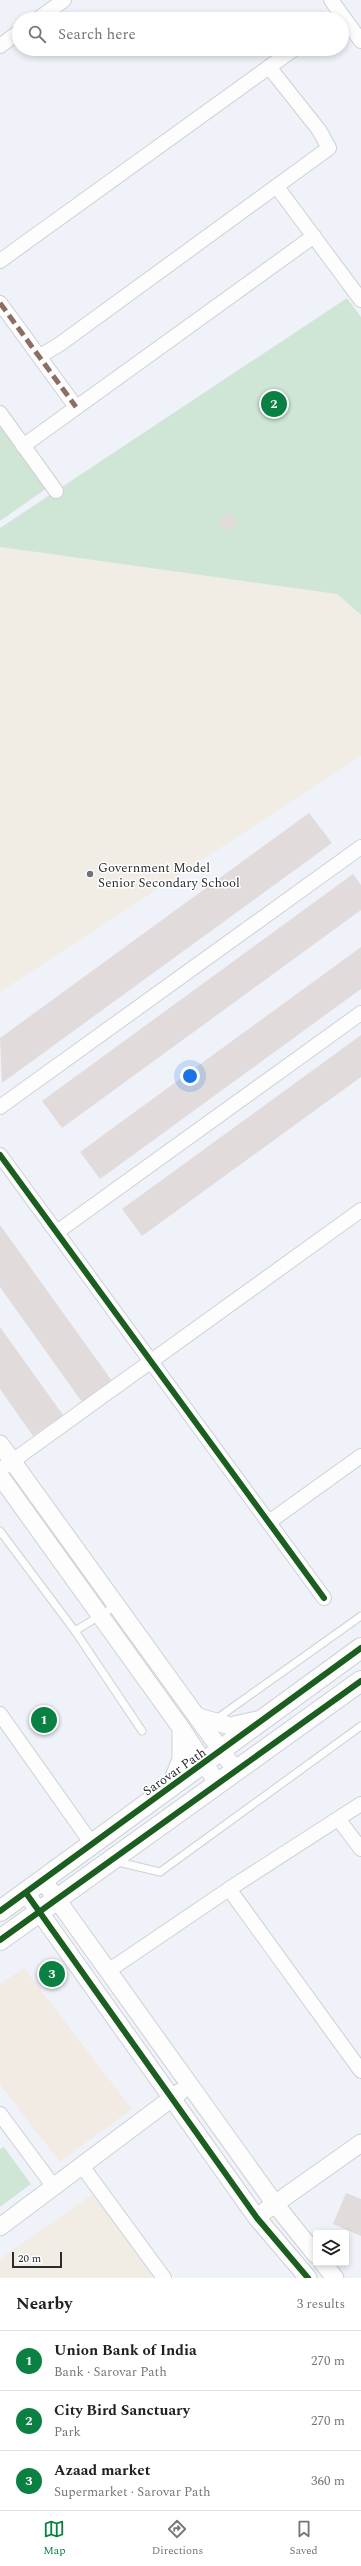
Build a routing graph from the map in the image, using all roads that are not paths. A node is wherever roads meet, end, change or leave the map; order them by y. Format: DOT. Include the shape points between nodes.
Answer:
graph roads {
  1 [pos="64,0"];
  2 [pos="331,0"];
  3 [pos="48,12"];
  4 [pos="337,12"];
  5 [pos="349,28"];
  6 [pos="12,37"];
  7 [pos="361,41"];
  8 [pos="0,46"];
  9 [pos="284,56"];
  10 [pos="269,67"];
  11 [pos="277,187"];
  12 [pos="314,236"];
  13 [pos="0,261"];
  14 [pos="361,300"];
  15 [pos="0,303"];
  16 [pos="40,356"];
  17 [pos="76,407"];
  18 [pos="0,414"];
  19 [pos="23,446"];
  20 [pos="56,491"];
  21 [pos="361,847"];
  22 [pos="361,1013"];
  23 [pos="0,1107"];
  24 [pos="0,1155"];
  25 [pos="361,1210"];
  26 [pos="57,1232"];
  27 [pos="152,1361"];
  28 [pos="0,1444"];
  29 [pos="361,1456"];
  30 [pos="7,1466"];
  31 [pos="0,1476"];
  32 [pos="269,1522"];
  33 [pos="0,1531"];
  34 [pos="324,1598"];
  35 [pos="117,1605"];
  36 [pos="99,1614"];
  37 [pos="361,1616"];
  38 [pos="75,1631"];
  39 [pos="361,1648"];
  40 [pos="361,1681"];
  41 [pos="0,1714"];
  42 [pos="203,1717"];
  43 [pos="262,1719"];
  44 [pos="179,1726"];
  45 [pos="361,1726"];
  46 [pos="142,1731"];
  47 [pos="222,1751"];
  48 [pos="206,1763"];
  49 [pos="236,1771"];
  50 [pos="218,1784"];
  51 [pos="170,1787"];
  52 [pos="361,1804"];
  53 [pos="340,1820"];
  54 [pos="92,1844"];
  55 [pos="361,1849"];
  56 [pos="111,1861"];
  57 [pos="43,1880"];
  58 [pos="229,1889"];
  59 [pos="26,1893"];
  60 [pos="57,1899"];
  61 [pos="0,1911"];
  62 [pos="39,1912"];
  63 [pos="0,1940"];
  64 [pos="108,1971"];
  65 [pos="361,2071"];
  66 [pos="190,2085"];
  67 [pos="172,2099"];
  68 [pos="0,2114"];
  69 [pos="361,2142"];
  70 [pos="82,2166"];
  71 [pos="54,2187"];
  72 [pos="275,2204"];
  73 [pos="256,2218"];
  74 [pos="0,2227"];
  75 [pos="313,2251"];
  76 [pos="325,2266"];
  77 [pos="164,2278"];
  78 [pos="308,2278"];
  79 [pos="335,2278"];
  1 -- 3 [label="street"];
  2 -- 4 [label="street"];
  5 -- 7 [label="street"];
  6 -- 8 [label="street"];
  9 -- 10 [label="street"];
  10 -- 11 [label="street" via="320,130 329,148"];
  10 -- 13 [label="street"];
  11 -- 12 [label="street"];
  11 -- 16 [label="street"];
  12 -- 14 [label="street"];
  12 -- 17 [label="street"];
  15 -- 16 [label="street"];
  16 -- 17 [label="street"];
  17 -- 19 [label="street"];
  18 -- 19 [label="street"];
  19 -- 20 [label="street"];
  21 -- 23 [label="street"];
  22 -- 26 [label="street"];
  24 -- 26 [label="street"];
  25 -- 27 [label="street"];
  26 -- 27 [label="street"];
  27 -- 30 [label="street"];
  27 -- 32 [label="street"];
  28 -- 30 [label="street"];
  29 -- 32 [label="street"];
  30 -- 35 [label="street"];
  31 -- 36 [label="street"];
  32 -- 34 [label="street"];
  33 -- 38 [label="lane"];
  35 -- 36 [label="lane"];
  35 -- 42 [label="street"];
  36 -- 38 [label="lane"];
  36 -- 44 [label="street"];
  37 -- 42 [label="lane"];
  38 -- 46 [label="lane"];
  39 -- 43 [label="main road, Sarovar Path"];
  40 -- 49 [label="main road"];
  41 -- 54 [label="street"];
  42 -- 43 [label="street" via="230,1726"];
  42 -- 44 [label="street"];
  42 -- 47 [label="street"];
  43 -- 47 [label="main road, Sarovar Path"];
  44 -- 48 [label="street"];
  44 -- 51 [label="street" via="181,1759"];
  45 -- 56 [label="lane" via="160,1872"];
  47 -- 48 [label="main road, Sarovar Path"];
  47 -- 49 [label="street"];
  48 -- 50 [label="street"];
  48 -- 51 [label="main road, Sarovar Path"];
  49 -- 50 [label="main road"];
  50 -- 56 [label="main road"];
  51 -- 54 [label="main road, Sarovar Path"];
  52 -- 53 [label="street"];
  53 -- 55 [label="street"];
  53 -- 58 [label="street"];
  54 -- 57 [label="main road, Sarovar Path"];
  56 -- 60 [label="main road"];
  57 -- 59 [label="main road, Sarovar Path"];
  57 -- 60 [label="street"];
  58 -- 64 [label="street"];
  58 -- 65 [label="street"];
  59 -- 61 [label="main road, Sarovar Path"];
  59 -- 62 [label="street"];
  60 -- 62 [label="main road"];
  60 -- 64 [label="street"];
  62 -- 63 [label="main road"];
  62 -- 67 [label="street"];
  64 -- 66 [label="street"];
  66 -- 67 [label="street"];
  66 -- 72 [label="street"];
  67 -- 70 [label="street"];
  67 -- 73 [label="street"];
  68 -- 71 [label="street"];
  69 -- 72 [label="street"];
  70 -- 71 [label="street"];
  70 -- 77 [label="street"];
  71 -- 74 [label="street"];
  72 -- 73 [label="street"];
  72 -- 75 [label="street"];
  73 -- 78 [label="street"];
  76 -- 79 [label="street"];
}
